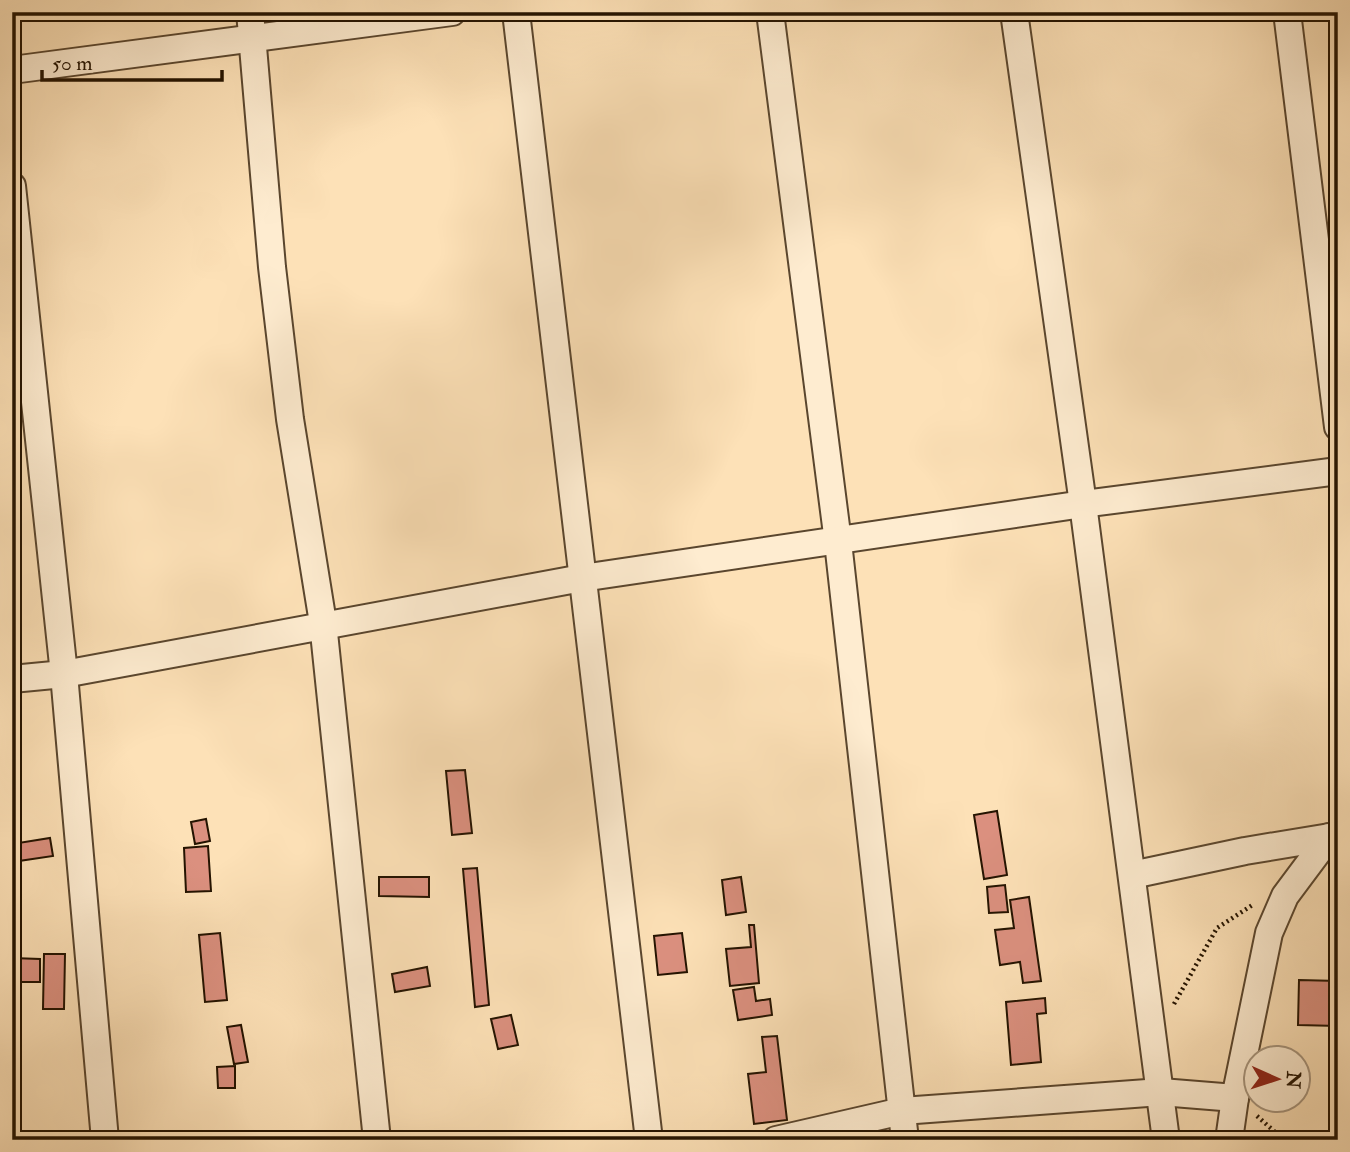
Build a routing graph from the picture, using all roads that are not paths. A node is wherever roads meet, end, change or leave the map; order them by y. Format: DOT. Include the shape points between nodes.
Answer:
graph roads {
  1 [pos="250,12"];
  2 [pos="452,12"];
  3 [pos="516,12"];
  4 [pos="770,12"];
  5 [pos="1014,12"];
  6 [pos="1287,12"];
  7 [pos="254,41"];
  8 [pos="12,71"];
  9 [pos="12,186"];
  10 [pos="1338,427"];
  11 [pos="1338,471"];
  12 [pos="1083,504"];
  13 [pos="838,542"];
  14 [pos="582,578"];
  15 [pos="323,624"];
  16 [pos="64,674"];
  17 [pos="12,679"];
  18 [pos="1333,836"];
  19 [pos="1132,875"];
  20 [pos="1161,1092"];
  21 [pos="1235,1098"];
  22 [pos="902,1111"];
  23 [pos="105,1140"];
  24 [pos="377,1140"];
  25 [pos="649,1140"];
  26 [pos="776,1140"];
  27 [pos="905,1140"];
  28 [pos="1166,1140"];
  29 [pos="1229,1140"];
  1 -- 7 [label="street"];
  2 -- 7 [label="street"];
  3 -- 14 [label="street"];
  4 -- 13 [label="street"];
  5 -- 12 [label="street"];
  6 -- 10 [label="street"];
  7 -- 8 [label="street"];
  7 -- 15 [label="street" via="290,419"];
  9 -- 16 [label="street"];
  11 -- 12 [label="street"];
  12 -- 13 [label="street"];
  12 -- 19 [label="street"];
  13 -- 14 [label="street"];
  13 -- 22 [label="street"];
  14 -- 15 [label="street"];
  14 -- 25 [label="street"];
  15 -- 16 [label="street"];
  15 -- 24 [label="street"];
  16 -- 17 [label="street"];
  16 -- 23 [label="street"];
  18 -- 19 [label="street"];
  18 -- 21 [label="street" via="1285,896 1269,933"];
  19 -- 20 [label="street"];
  20 -- 21 [label="street"];
  20 -- 22 [label="street"];
  20 -- 28 [label="street"];
  21 -- 29 [label="street"];
  22 -- 26 [label="street"];
  22 -- 27 [label="street"];
}
